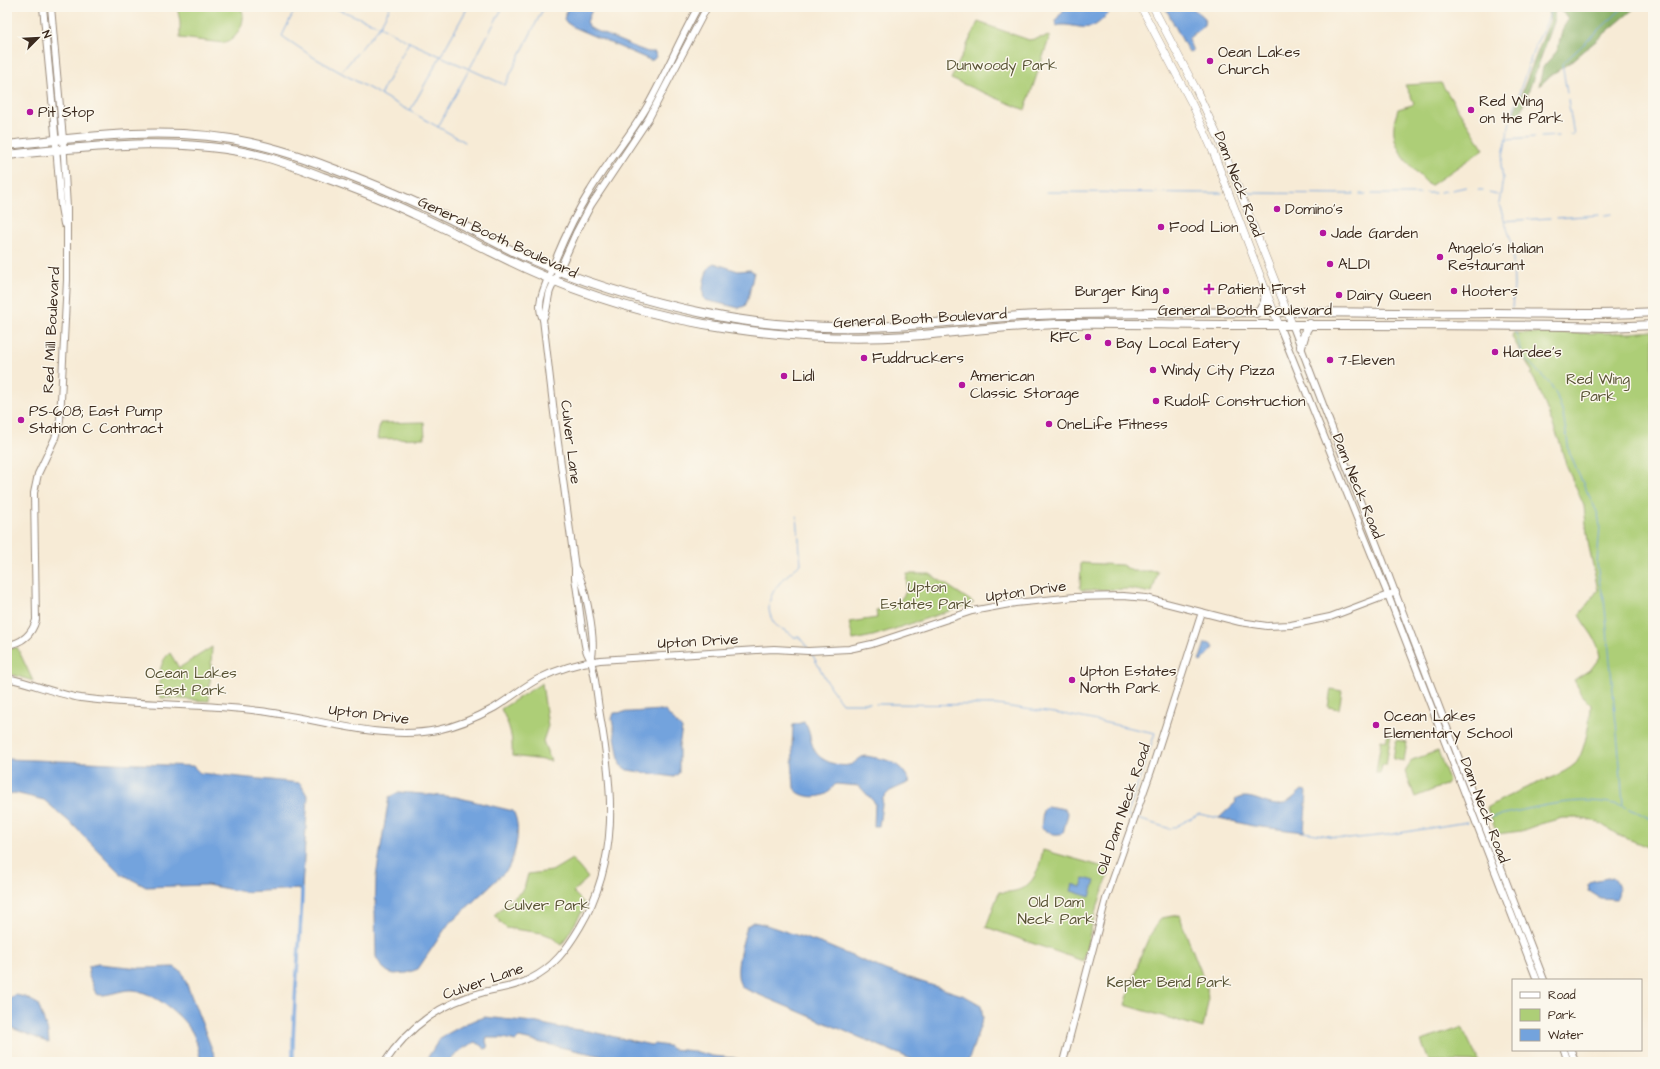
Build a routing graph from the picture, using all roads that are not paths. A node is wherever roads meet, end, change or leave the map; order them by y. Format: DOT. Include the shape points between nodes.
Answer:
graph roads {
  1 [pos="43,7"];
  2 [pos="51,7"];
  3 [pos="698,7"];
  4 [pos="707,7"];
  5 [pos="1141,7"];
  6 [pos="1154,7"];
  7 [pos="674,52"];
  8 [pos="682,55"];
  9 [pos="59,139"];
  10 [pos="7,144"];
  11 [pos="60,150"];
  12 [pos="7,155"];
  13 [pos="556,269"];
  14 [pos="552,279"];
  15 [pos="1265,289"];
  16 [pos="1274,312"];
  17 [pos="1287,312"];
  18 [pos="1653,312"];
  19 [pos="1256,313"];
  20 [pos="1292,324"];
  21 [pos="1310,324"];
  22 [pos="1279,325"];
  23 [pos="1653,325"];
  24 [pos="1301,347"];
  25 [pos="1339,446"];
  26 [pos="1330,450"];
  27 [pos="1396,592"];
  28 [pos="1388,595"];
  29 [pos="1202,612"];
  30 [pos="7,645"];
  31 [pos="591,661"];
  32 [pos="7,678"];
  33 [pos="1444,720"];
  34 [pos="1437,722"];
  35 [pos="1536,979"];
  36 [pos="1544,979"];
  37 [pos="1564,1051"];
  38 [pos="1571,1051"];
  39 [pos="385,1062"];
  40 [pos="1063,1062"];
  41 [pos="1568,1062"];
  42 [pos="1575,1062"];
  1 -- 9 [label="main road"];
  2 -- 9 [label="main road"];
  3 -- 7 [label="main road"];
  4 -- 8 [label="main road"];
  5 -- 15 [label="main road, Dam Neck Road" via="1207,137"];
  6 -- 17 [label="main road, Dam Neck Road" via="1215,131"];
  7 -- 8 [label="main road"];
  7 -- 13 [label="main road" via="634,127 583,202 564,240"];
  8 -- 13 [label="main road" via="649,118 591,205"];
  9 -- 10 [label="highway, General Booth Boulevard"];
  9 -- 11 [label="main road, Red Mill Boulevard"];
  9 -- 13 [label="highway, General Booth Boulevard" via="112,135 192,135 264,146 391,191"];
  11 -- 12 [label="highway, General Booth Boulevard"];
  11 -- 14 [label="highway, General Booth Boulevard" via="107,146 185,145 262,156 386,201"];
  11 -- 30 [label="main road, Red Mill Boulevard" via="61,207 66,235 67,280 60,420 55,438 38,474 34,493 36,620 25,637"];
  13 -- 14 [label="main road, Culver Lane"];
  13 -- 19 [label="highway, General Booth Boulevard" via="617,292 668,305 720,316 788,325 898,326 1043,314"];
  14 -- 22 [label="highway, General Booth Boulevard" via="619,303 686,321 788,335 872,338 1061,324"];
  14 -- 31 [label="main road, Culver Lane" via="541,298 540,312 543,319 575,568 584,589 587,607 593,649"];
  15 -- 16 [label="main road, Dam Neck Road"];
  15 -- 19 [label="highway" via="1266,302"];
  16 -- 17 [label="highway, General Booth Boulevard"];
  16 -- 19 [label="highway, General Booth Boulevard"];
  16 -- 22 [label="main road, Dam Neck Road"];
  17 -- 18 [label="highway, General Booth Boulevard"];
  17 -- 20 [label="main road, Dam Neck Road"];
  20 -- 21 [label="highway, General Booth Boulevard"];
  20 -- 22 [label="highway, General Booth Boulevard"];
  20 -- 24 [label="main road, Dam Neck Road"];
  21 -- 23 [label="highway, General Booth Boulevard" via="1608,327"];
  21 -- 24 [label="highway"];
  22 -- 26 [label="main road, Dam Neck Road"];
  24 -- 25 [label="main road, Dam Neck Road"];
  25 -- 26 [label="main road"];
  25 -- 27 [label="main road, Dam Neck Road"];
  26 -- 28 [label="main road, Dam Neck Road"];
  27 -- 28 [label="main road, Upton Drive"];
  27 -- 33 [label="main road, Dam Neck Road"];
  28 -- 29 [label="main road, Upton Drive" via="1330,617 1291,625 1253,624 1227,620"];
  28 -- 34 [label="main road, Dam Neck Road"];
  29 -- 31 [label="main road, Upton Drive" via="1135,596 1052,598 972,612 849,649 774,649"];
  29 -- 40 [label="main road, Old Dam Neck Road" via="1151,771 1106,899"];
  31 -- 32 [label="main road, Upton Drive" via="550,674 494,708 465,722 439,730 415,733 378,731 245,709 80,698"];
  31 -- 39 [label="main road, Culver Lane" via="609,770 611,806 603,871 588,913 565,950 541,973 515,986 472,995 432,1014 412,1030"];
  33 -- 34 [label="main road"];
  33 -- 36 [label="main road, Dam Neck Road"];
  34 -- 35 [label="main road, Dam Neck Road"];
  37 -- 41 [label="main road"];
  38 -- 42 [label="main road"];
}
